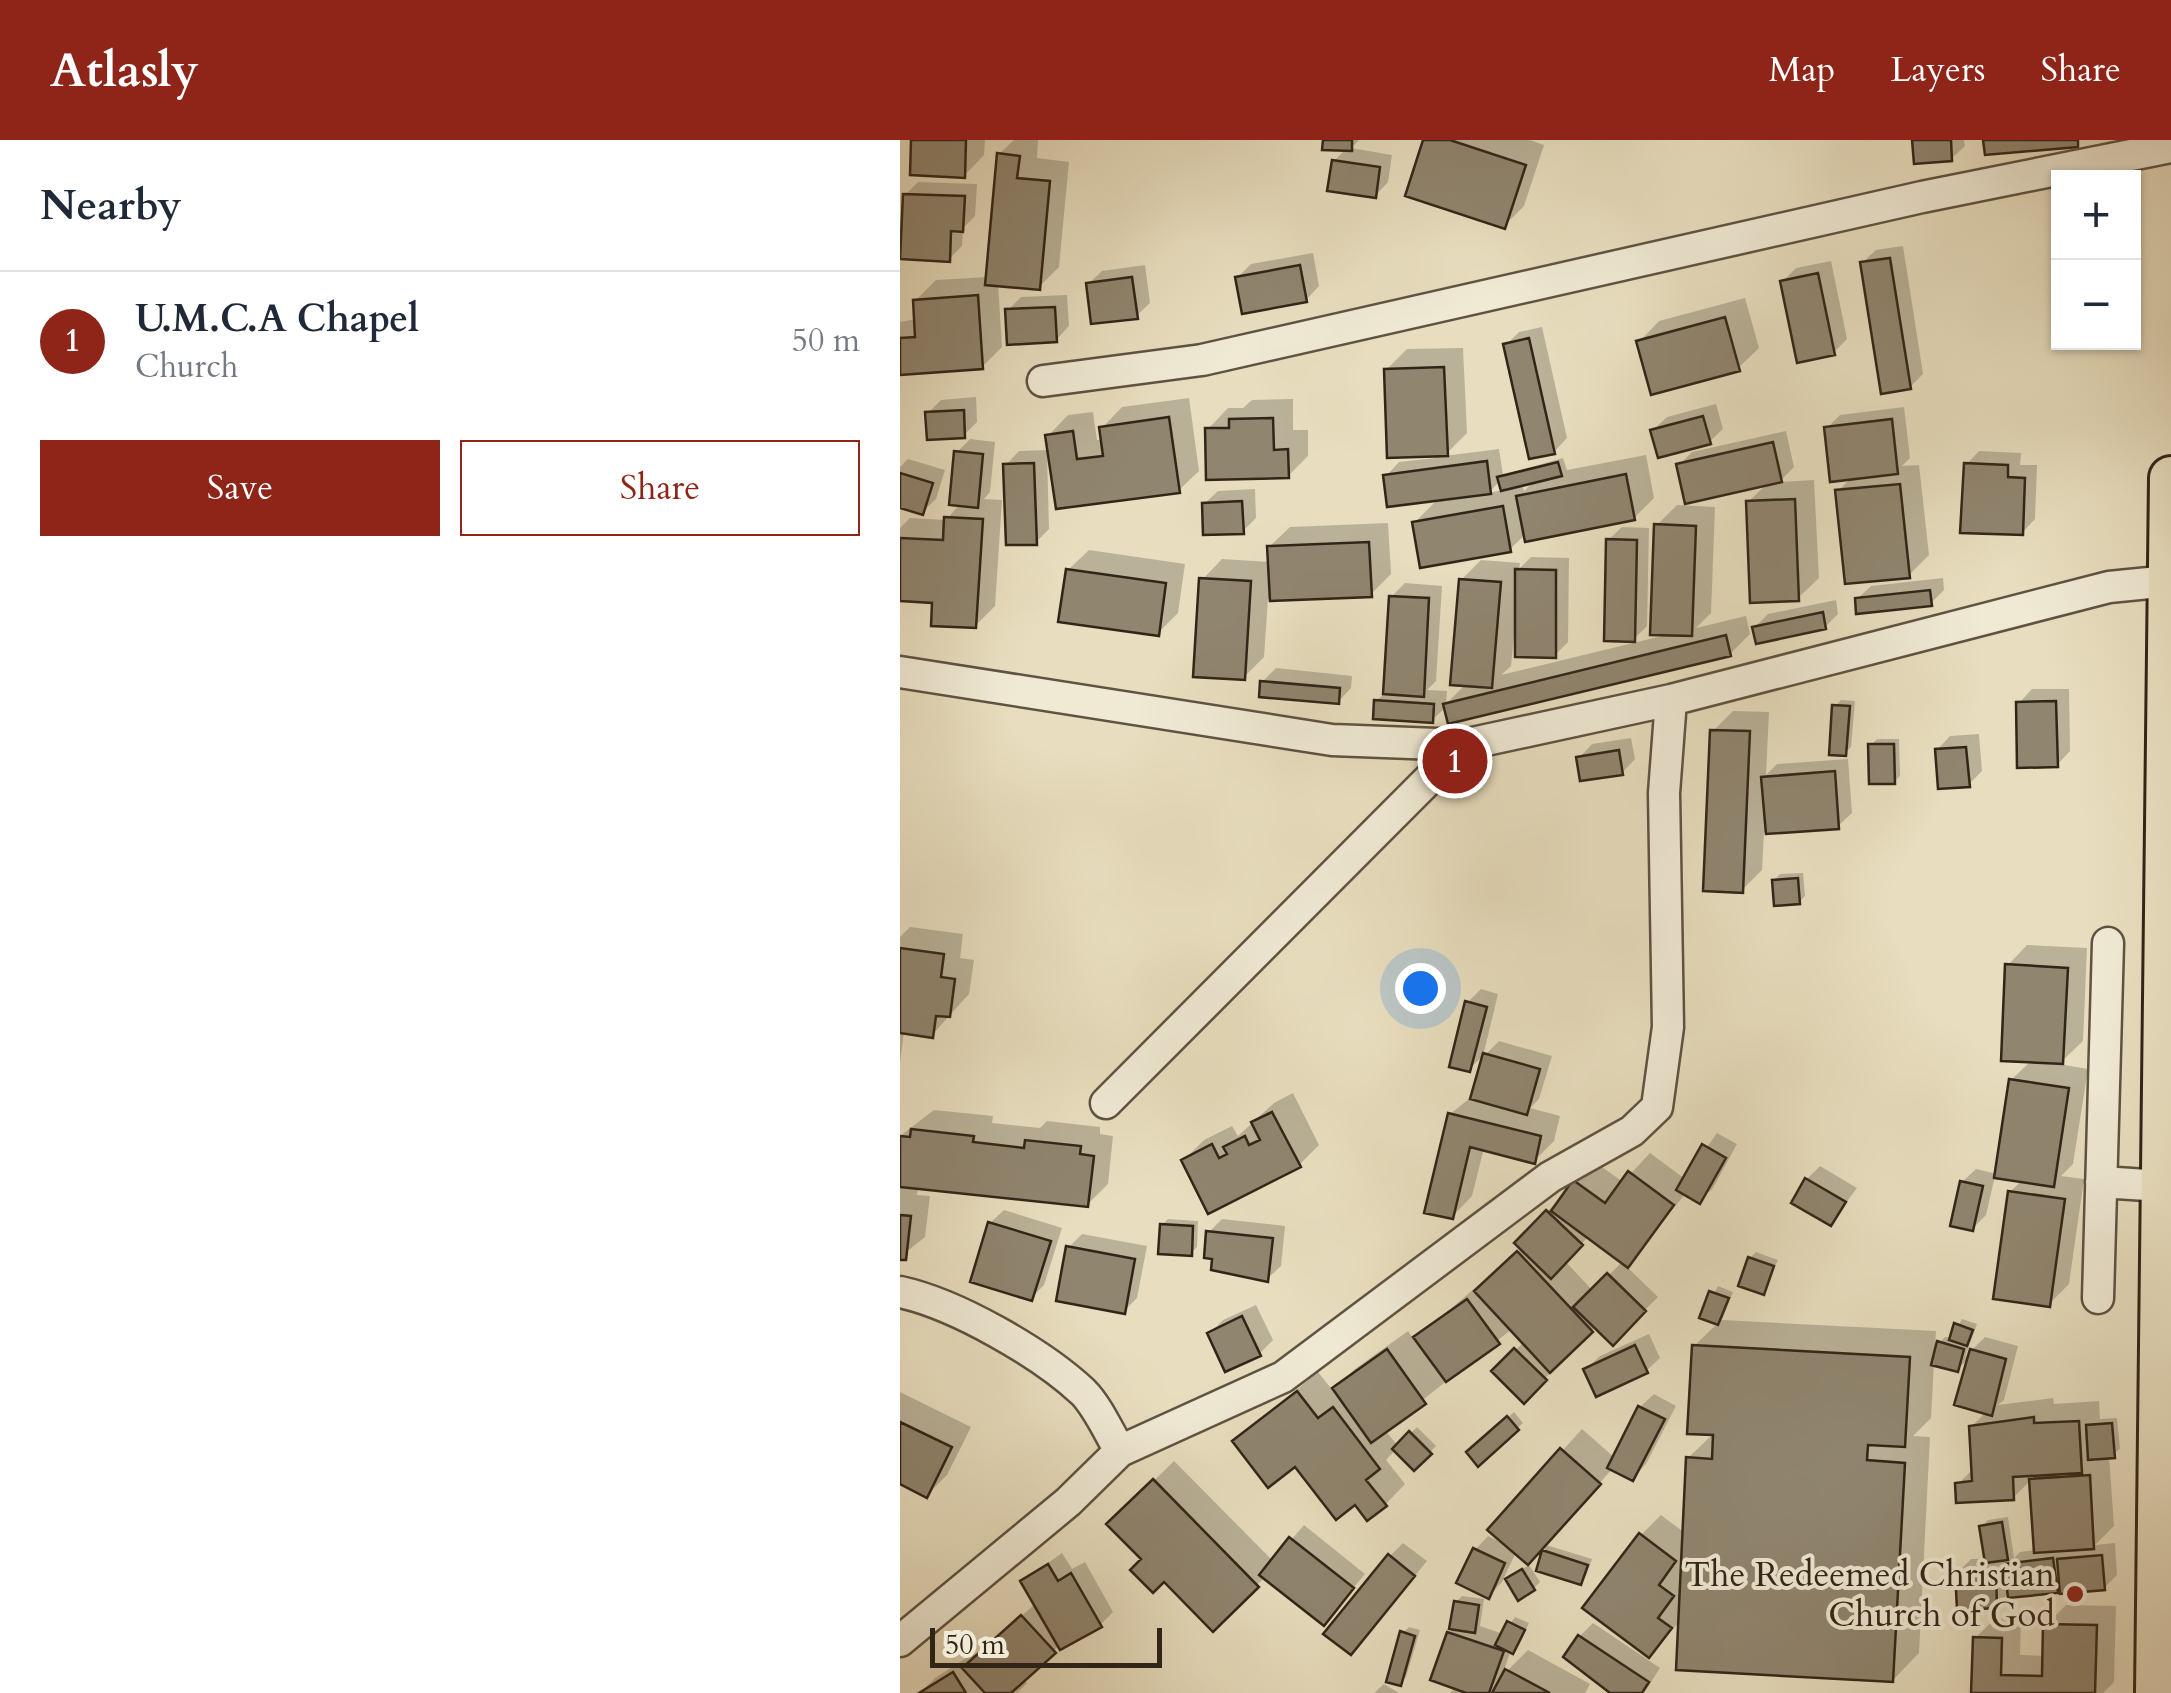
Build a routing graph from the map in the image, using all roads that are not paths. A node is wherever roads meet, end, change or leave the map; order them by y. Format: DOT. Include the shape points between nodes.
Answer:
graph roads {
  1 [pos="2171,147"];
  2 [pos="1043,381"];
  3 [pos="2171,478"];
  4 [pos="2169,581"];
  5 [pos="900,672"];
  6 [pos="1671,700"];
  7 [pos="1463,745"];
  8 [pos="2108,943"];
  9 [pos="1106,1103"];
  10 [pos="2101,1182"];
  11 [pos="2162,1186"];
  12 [pos="900,1292"];
  13 [pos="2098,1298"];
  14 [pos="2166,1399"];
  15 [pos="1120,1451"];
  16 [pos="900,1640"];
  17 [pos="2157,1693"];
  1 -- 2 [label="street" via="1202,360"];
  3 -- 4 [label="highway"];
  4 -- 6 [label="street" via="2109,587"];
  4 -- 11 [label="highway"];
  5 -- 7 [label="street" via="1332,740"];
  6 -- 7 [label="street"];
  6 -- 15 [label="street" via="1664,793 1668,1026 1657,1106 1632,1131 1550,1177 1282,1378"];
  7 -- 9 [label="street"];
  8 -- 10 [label="street"];
  10 -- 11 [label="street"];
  10 -- 13 [label="street"];
  11 -- 14 [label="highway"];
  12 -- 15 [label="street" via="968,1318 1042,1362 1085,1394"];
  14 -- 17 [label="highway"];
  15 -- 16 [label="street"];
}
